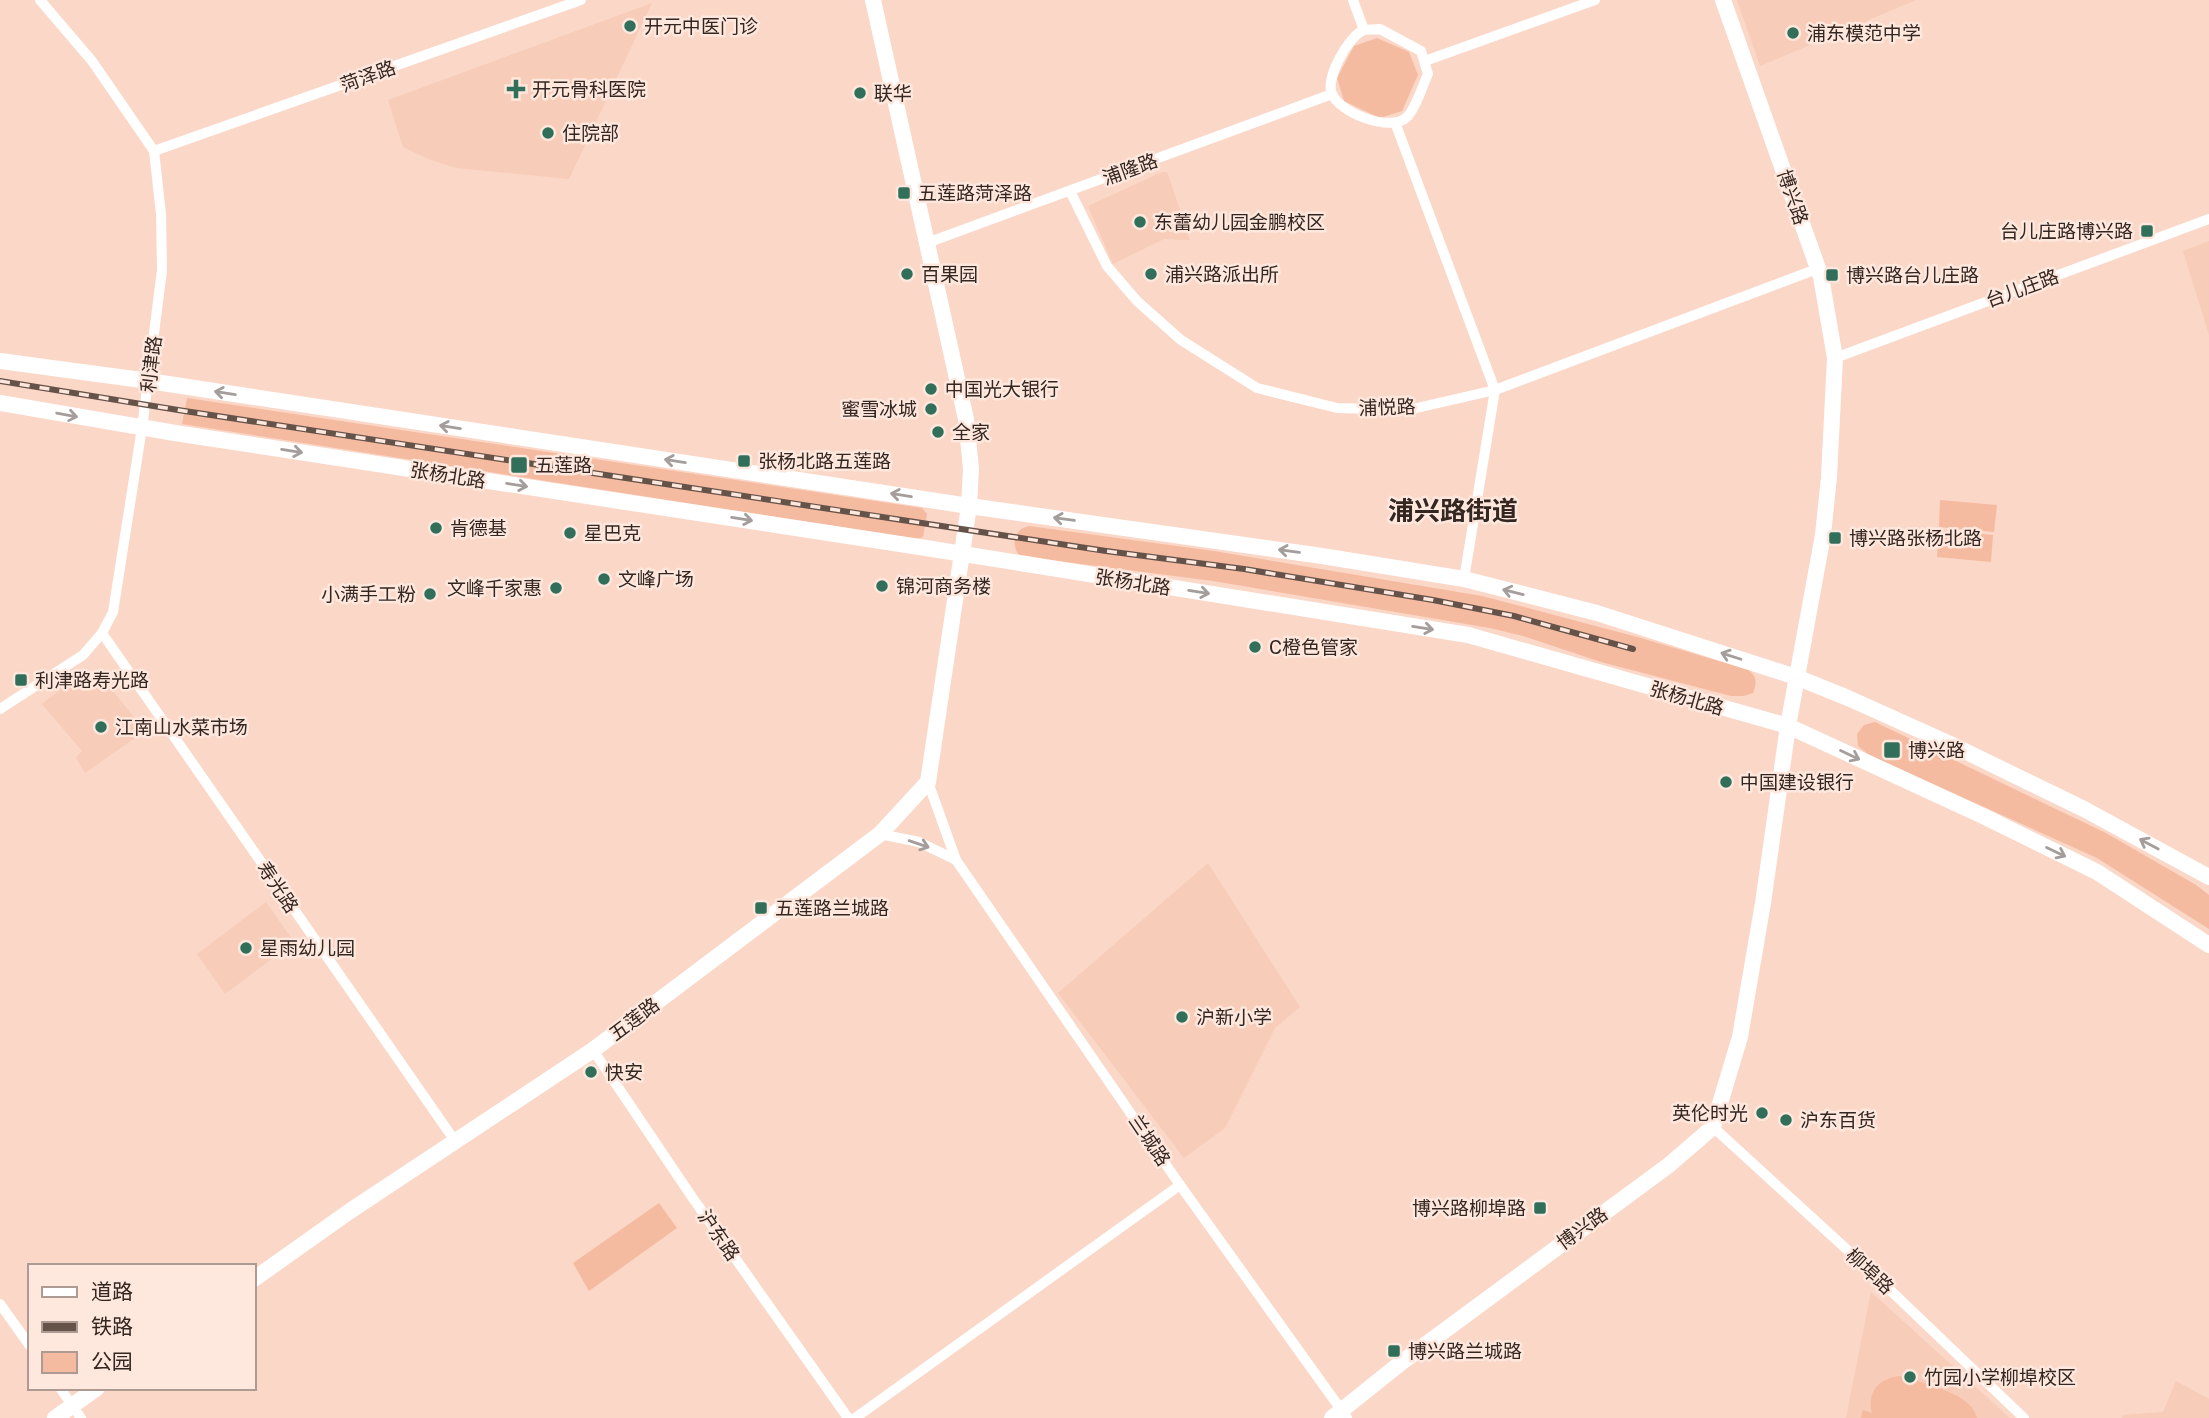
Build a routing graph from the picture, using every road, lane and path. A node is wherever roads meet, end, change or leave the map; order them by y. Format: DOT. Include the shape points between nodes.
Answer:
graph roads {
  1 [pos="40,0"];
  2 [pos="581,0"];
  3 [pos="873,0"];
  4 [pos="1353,0"];
  5 [pos="1595,0"];
  6 [pos="1723,0"];
  7 [pos="1364,30"];
  8 [pos="1425,61"];
  9 [pos="1332,94"];
  10 [pos="1396,125"];
  11 [pos="154,152"];
  12 [pos="1070,191"];
  13 [pos="2209,219"];
  14 [pos="927,243"];
  15 [pos="1817,269"];
  16 [pos="1835,358"];
  17 [pos="0,361"];
  18 [pos="149,381"];
  19 [pos="1495,390"];
  20 [pos="0,403"];
  21 [pos="142,428"];
  22 [pos="968,506"];
  23 [pos="962,553"];
  24 [pos="1464,579"];
  25 [pos="102,633"];
  26 [pos="1796,677"];
  27 [pos="0,709"];
  28 [pos="1788,726"];
  29 [pos="928,782"];
  30 [pos="880,834"];
  31 [pos="956,860"];
  32 [pos="2209,877"];
  33 [pos="2209,945"];
  34 [pos="593,1050"];
  35 [pos="1713,1127"];
  36 [pos="455,1141"];
  37 [pos="1180,1185"];
  38 [pos="256,1278"];
  39 [pos="0,1304"];
  40 [pos="28,1343"];
  41 [pos="61,1390"];
  42 [pos="95,1390"];
  43 [pos="77,1412"];
  44 [pos="1340,1416"];
  45 [pos="55,1418"];
  46 [pos="848,1418"];
  47 [pos="855,1418"];
  48 [pos="2024,1418"];
  1 -- 11 [label="street, 利津路" via="92,61"];
  2 -- 11 [label="street, 菏泽路"];
  3 -- 14 [label="main road"];
  4 -- 7 [label="street"];
  5 -- 8 [label="street"];
  6 -- 15 [label="main road, 博兴路"];
  7 -- 8 [label="street" via="1380,29 1421,51"];
  7 -- 9 [label="street" via="1351,39 1331,77"];
  8 -- 10 [label="street" via="1428,74 1408,116"];
  9 -- 10 [label="street" via="1342,106 1381,124"];
  9 -- 12 [label="street, 浦隆路"];
  10 -- 19 [label="street"];
  11 -- 18 [label="street, 利津路" via="162,270"];
  12 -- 14 [label="street, 浦隆路"];
  12 -- 19 [label="street, 浦悦路" via="1107,267 1137,301 1181,340 1257,388 1337,408 1408,410"];
  13 -- 16 [label="street, 台儿庄路"];
  14 -- 22 [label="main road" via="966,419 971,469"];
  15 -- 16 [label="main road, 博兴路"];
  15 -- 19 [label="street, 浦悦路"];
  16 -- 26 [label="main road, 博兴路" via="1823,535"];
  17 -- 18 [label="main road"];
  18 -- 21 [label="street, 利津路"];
  22 -- 18 [label="main road, one-way"];
  19 -- 24 [label="street"];
  20 -- 21 [label="main road, 张杨北路, one-way"];
  21 -- 23 [label="main road, 张杨北路, one-way"];
  21 -- 25 [label="street, 利津路" via="113,612"];
  22 -- 23 [label="main road"];
  24 -- 22 [label="main road, one-way"];
  23 -- 28 [label="main road, 张杨北路, one-way" via="1468,635"];
  23 -- 29 [label="main road"];
  26 -- 24 [label="main road, one-way" via="1597,613"];
  25 -- 27 [label="street, 利津路" via="83,655"];
  25 -- 36 [label="street, 寿光路"];
  26 -- 28 [label="main road, 博兴路"];
  32 -- 26 [label="main road, one-way" via="2084,809"];
  28 -- 33 [label="main road, 张杨北路, one-way" via="2097,872"];
  28 -- 35 [label="main road, 博兴路" via="1740,1037"];
  29 -- 30 [label="main road, 五莲路"];
  29 -- 31 [label="street, 兰城路"];
  30 -- 31 [label="street, 兰城路, one-way" via="919,842"];
  30 -- 34 [label="main road, 五莲路"];
  31 -- 37 [label="street, 兰城路"];
  34 -- 36 [label="main road, 五莲路"];
  34 -- 46 [label="street, 沪东路"];
  35 -- 44 [label="main road, 博兴路" via="1669,1165 1402,1362"];
  35 -- 48 [label="street, 柳埠路"];
  36 -- 38 [label="main road, 五莲路"];
  37 -- 44 [label="street, 兰城路"];
  37 -- 47 [label="street"];
  39 -- 40 [label="street"];
  41 -- 43 [label="street"];
  42 -- 43 [label="main road"];
  43 -- 45 [label="main road"];
}
